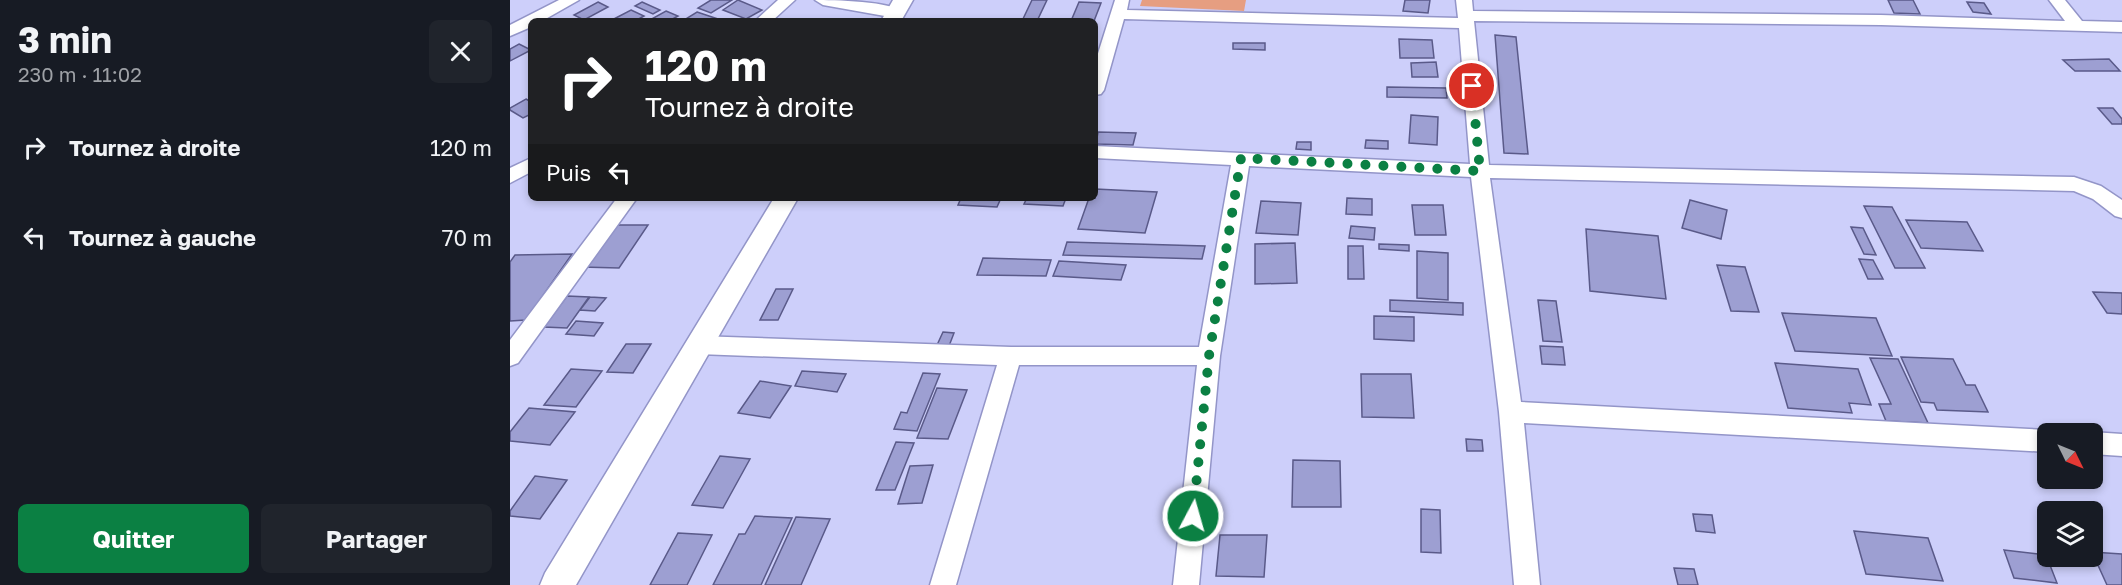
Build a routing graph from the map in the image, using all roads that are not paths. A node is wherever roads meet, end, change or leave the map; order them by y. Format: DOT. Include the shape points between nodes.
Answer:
graph roads {
  1 [pos="572,0"];
  2 [pos="787,0"];
  3 [pos="824,0"];
  4 [pos="1257,0"];
  5 [pos="1868,0"];
  6 [pos="2057,0"];
  7 [pos="1120,7"];
  8 [pos="897,11"];
  9 [pos="1465,13"];
  10 [pos="1254,17"];
  11 [pos="536,18"];
  12 [pos="766,18"];
  13 [pos="1881,20"];
  14 [pos="528,22"];
  15 [pos="2078,25"];
  16 [pos="2122,27"];
  17 [pos="510,31"];
  18 [pos="1098,80"];
  19 [pos="1098,152"];
  20 [pos="1241,158"];
  21 [pos="528,166"];
  22 [pos="1480,171"];
  23 [pos="510,176"];
  24 [pos="625,201"];
  25 [pos="784,201"];
  26 [pos="2122,211"];
  27 [pos="518,334"];
  28 [pos="698,345"];
  29 [pos="1011,356"];
  30 [pos="1209,356"];
  31 [pos="510,357"];
  32 [pos="1511,412"];
  33 [pos="2037,440"];
  34 [pos="2103,444"];
  35 [pos="2122,445"];
  36 [pos="557,585"];
  37 [pos="943,585"];
  38 [pos="1186,585"];
  39 [pos="1527,585"];
  1 -- 11 [label="street"];
  2 -- 12 [label="street"];
  3 -- 8 [label="street"];
  4 -- 10 [label="street"];
  5 -- 13 [label="street"];
  6 -- 15 [label="street"];
  7 -- 10 [label="street"];
  7 -- 18 [label="street"];
  9 -- 10 [label="street"];
  9 -- 13 [label="street"];
  9 -- 22 [label="street"];
  13 -- 15 [label="street"];
  14 -- 17 [label="street"];
  15 -- 16 [label="street"];
  19 -- 20 [label="street"];
  20 -- 22 [label="street"];
  20 -- 30 [label="street"];
  21 -- 23 [label="street"];
  22 -- 26 [label="street" via="2074,184 2113,200"];
  22 -- 32 [label="street"];
  24 -- 27 [label="street"];
  25 -- 28 [label="street"];
  27 -- 31 [label="street"];
  28 -- 29 [label="street"];
  28 -- 36 [label="street"];
  29 -- 30 [label="street"];
  29 -- 37 [label="street"];
  30 -- 38 [label="street"];
  32 -- 33 [label="street"];
  32 -- 39 [label="street"];
  34 -- 35 [label="street"];
}
